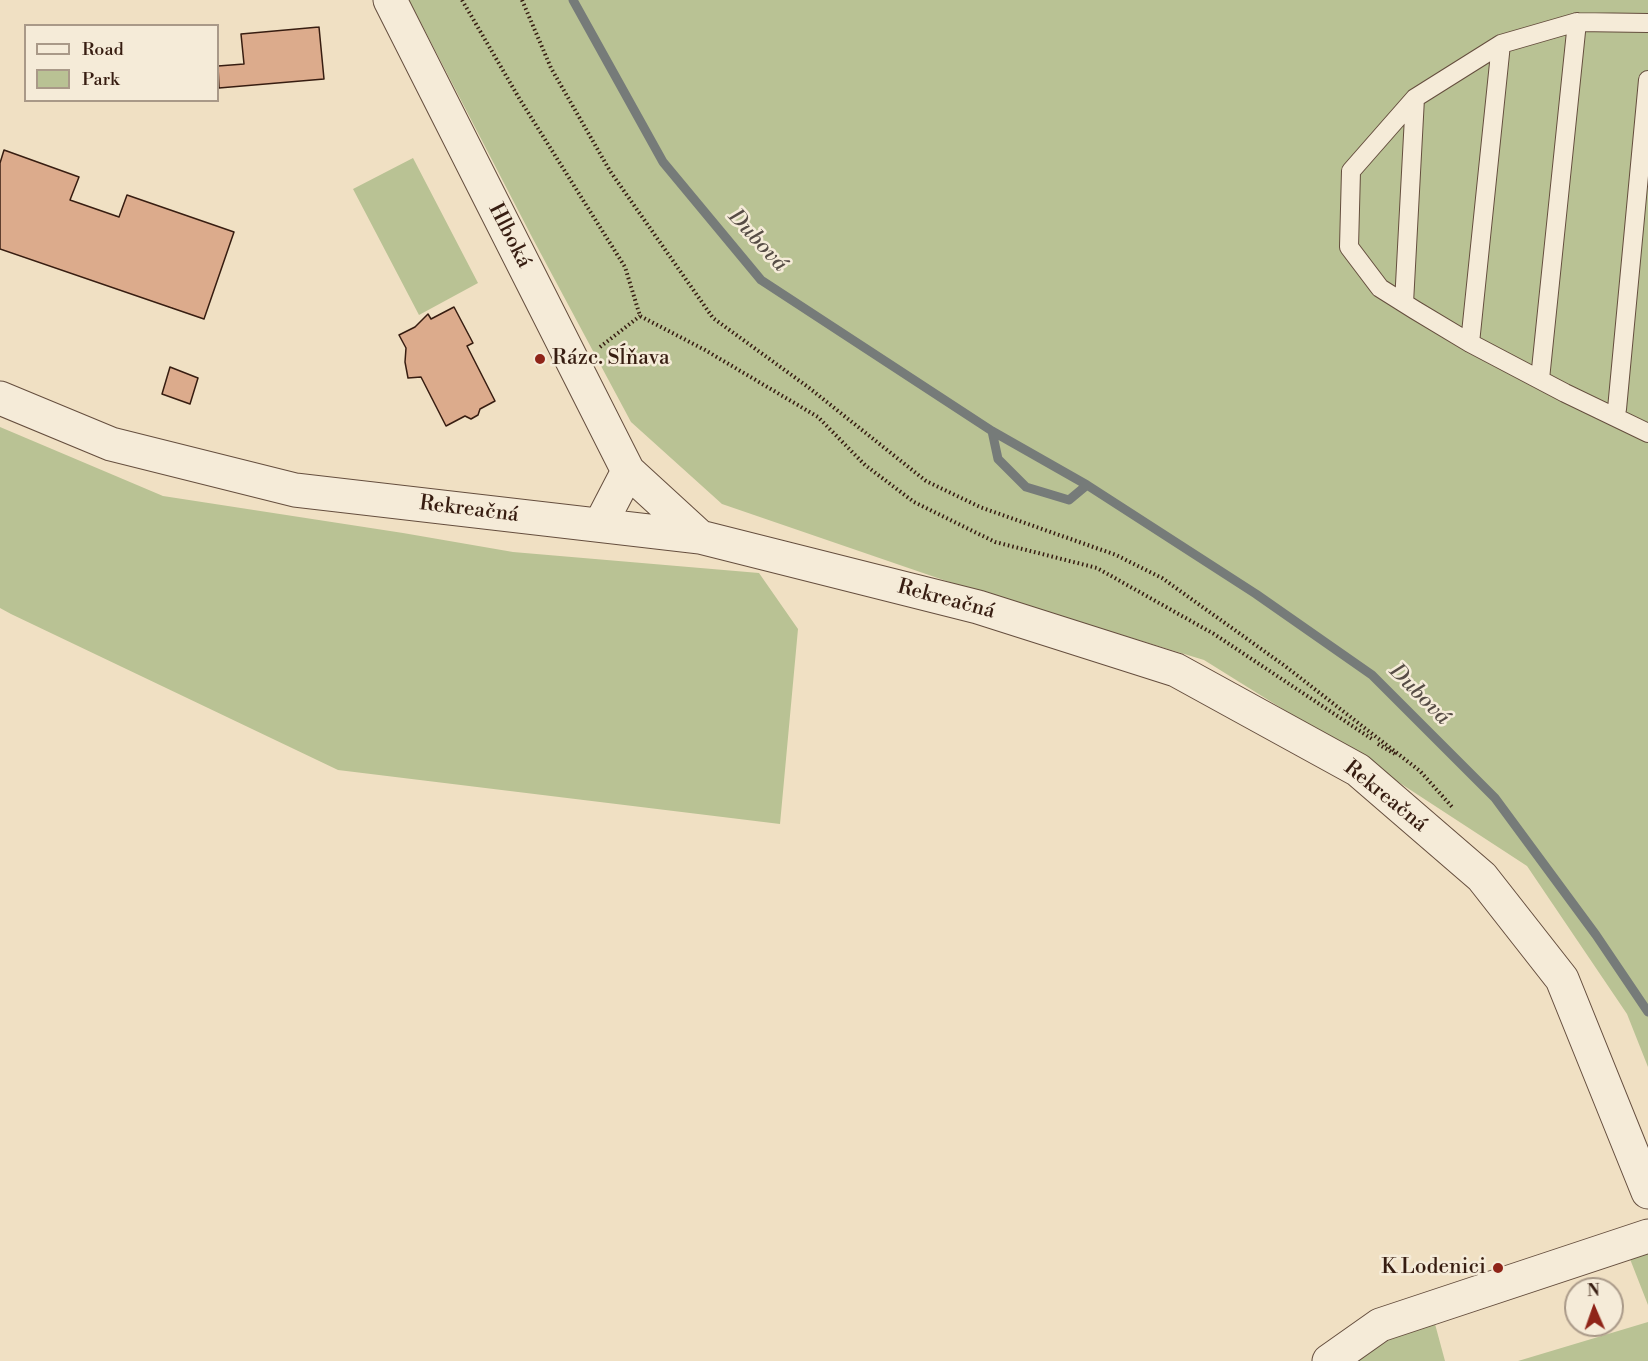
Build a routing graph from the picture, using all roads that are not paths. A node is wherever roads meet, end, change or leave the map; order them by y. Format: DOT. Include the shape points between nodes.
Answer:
graph roads {
  1 [pos="390,0"];
  2 [pos="1577,22"];
  3 [pos="1648,23"];
  4 [pos="1501,44"];
  5 [pos="1648,80"];
  6 [pos="1415,98"];
  7 [pos="1404,303"];
  8 [pos="1470,343"];
  9 [pos="1540,379"];
  10 [pos="0,398"];
  11 [pos="1614,416"];
  12 [pos="1648,432"];
  13 [pos="628,471"];
  14 [pos="600,525"];
  15 [pos="700,537"];
  16 [pos="1648,1192"];
  17 [pos="1648,1236"];
  18 [pos="1329,1361"];
  1 -- 13 [label="street, Hlboká"];
  2 -- 3 [label="lane"];
  2 -- 4 [label="lane"];
  2 -- 9 [label="lane"];
  4 -- 6 [label="lane"];
  4 -- 8 [label="lane"];
  5 -- 11 [label="lane"];
  6 -- 7 [label="lane"];
  6 -- 7 [label="lane" via="1351,171 1349,247 1380,288"];
  7 -- 8 [label="lane"];
  8 -- 9 [label="lane"];
  9 -- 11 [label="lane"];
  10 -- 14 [label="street, Rekreačná" via="111,444 295,490"];
  11 -- 12 [label="lane"];
  13 -- 14 [label="street"];
  13 -- 15 [label="street, Hlboká"];
  14 -- 15 [label="street, Rekreačná"];
  15 -- 16 [label="street, Rekreačná" via="978,607 1176,670 1358,770 1482,877 1562,980"];
  17 -- 18 [label="street" via="1380,1324"];
}
